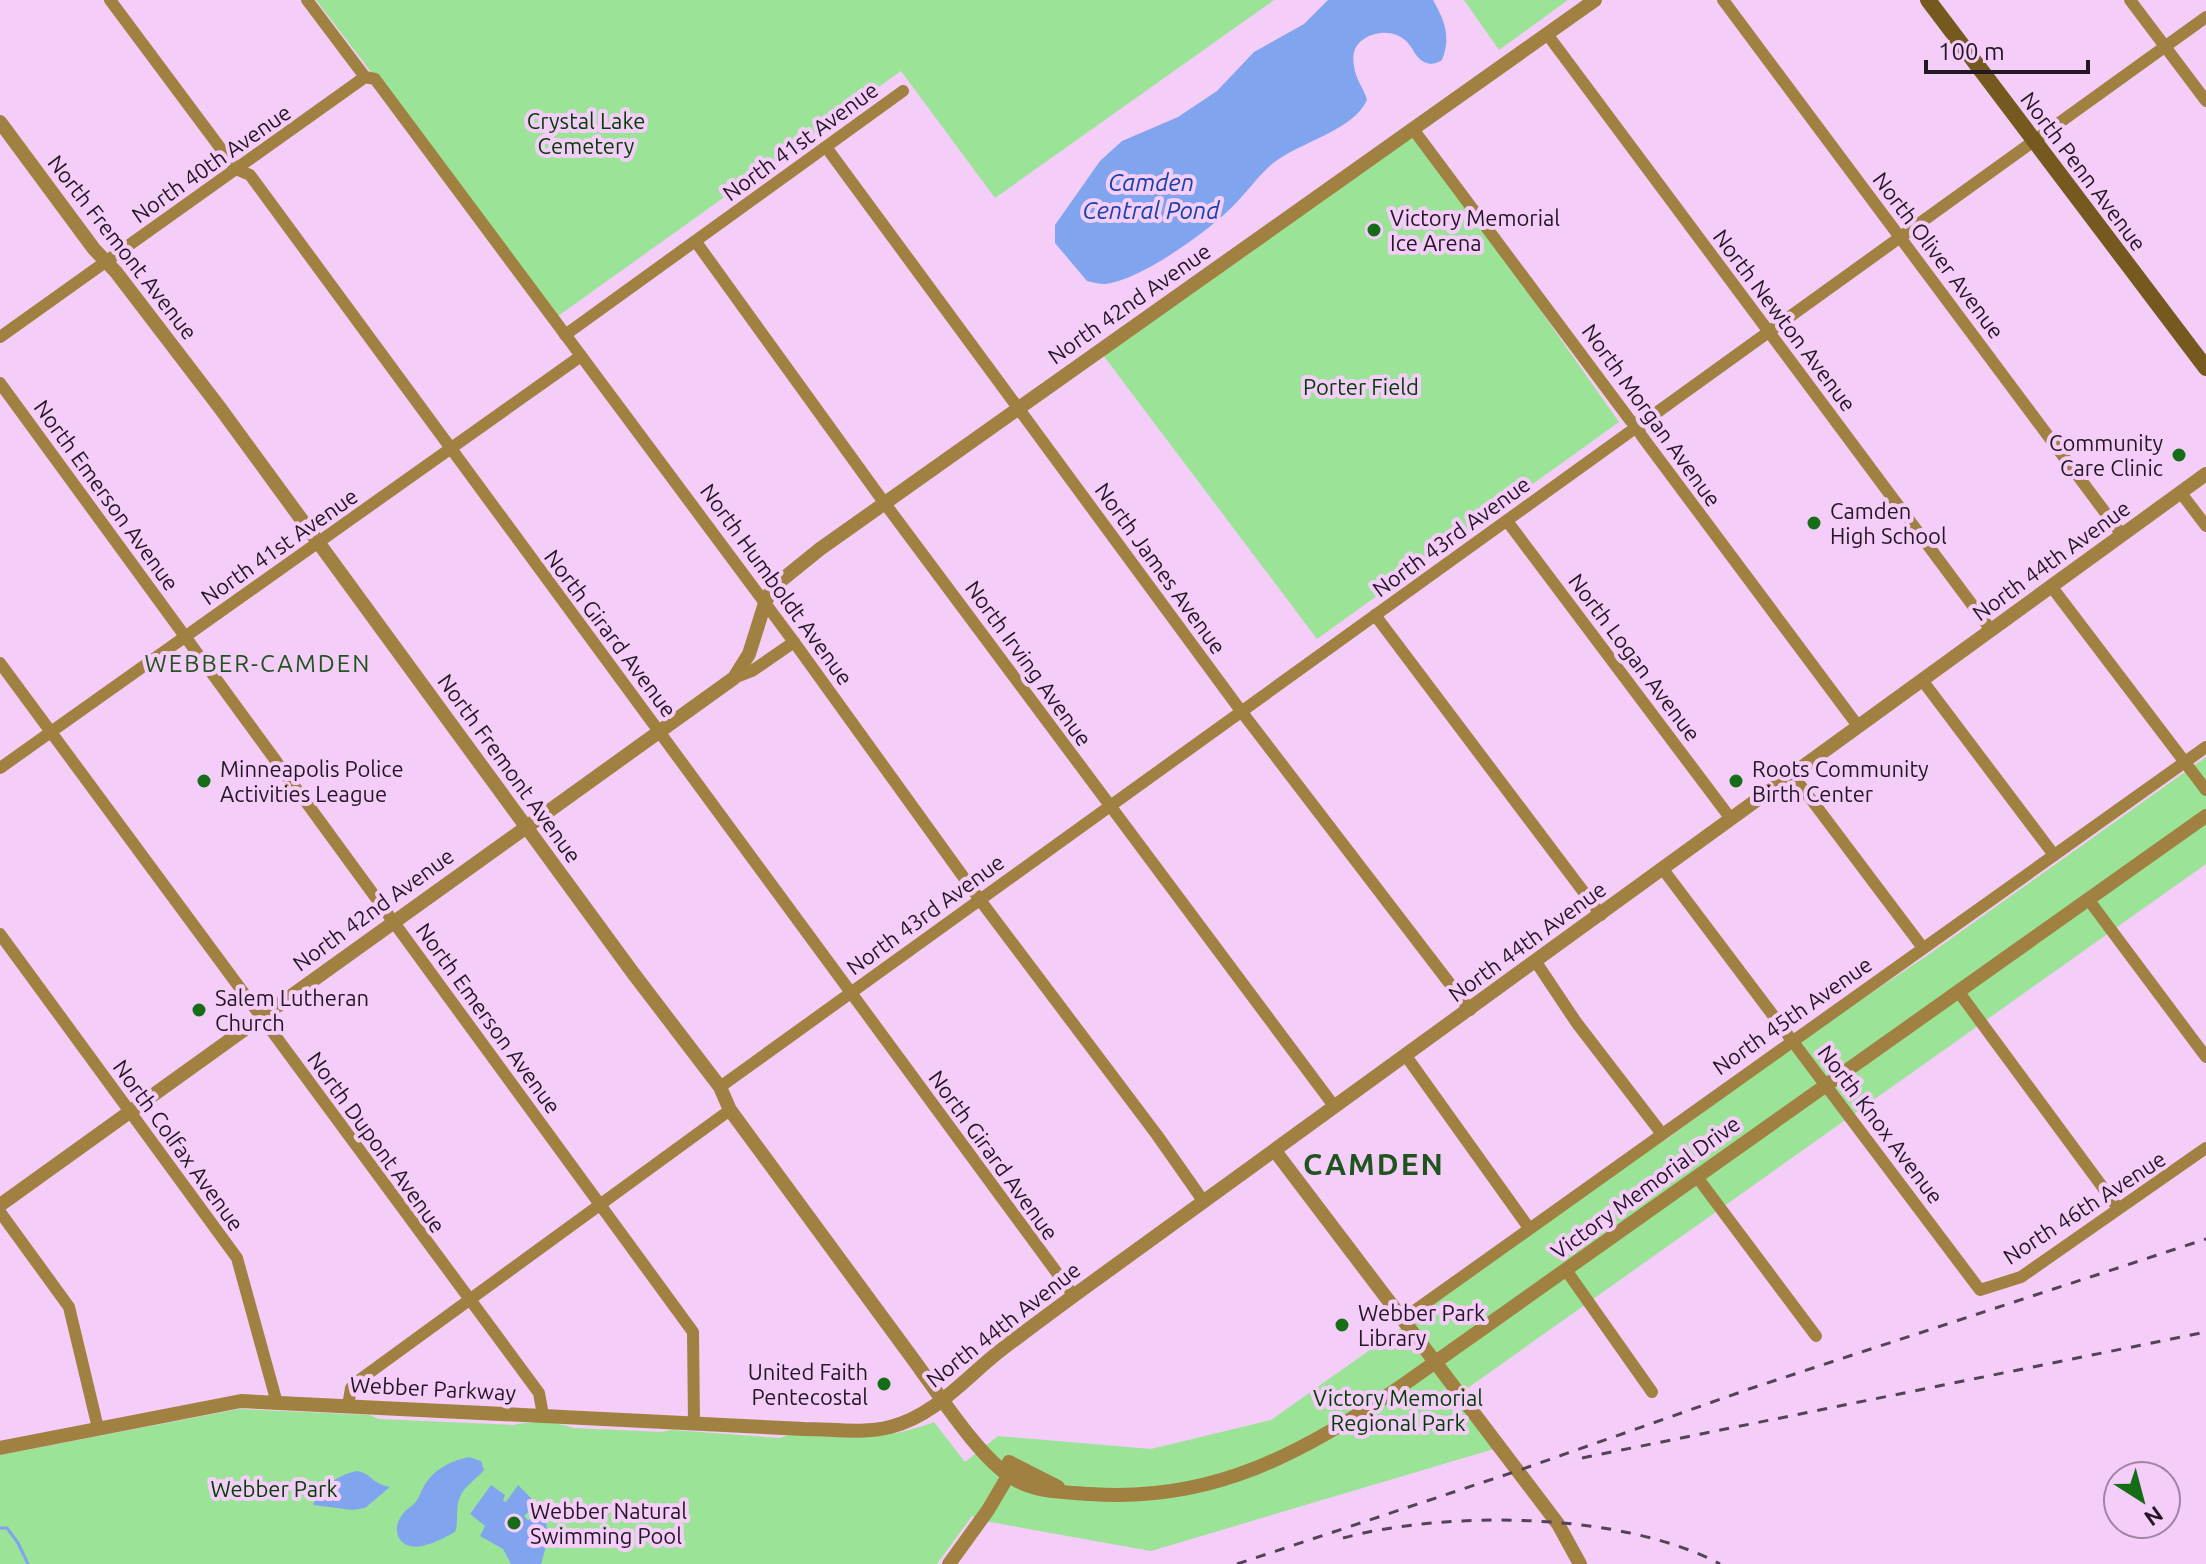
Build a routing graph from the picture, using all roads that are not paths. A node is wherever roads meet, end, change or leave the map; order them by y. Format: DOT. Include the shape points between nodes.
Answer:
graph roads {
  1 [pos="110,0"];
  2 [pos="307,0"];
  3 [pos="1595,0"];
  4 [pos="1723,0"];
  5 [pos="1928,0"];
  6 [pos="2130,0"];
  7 [pos="2206,17"];
  8 [pos="1547,34"];
  9 [pos="2166,47"];
  10 [pos="365,77"];
  11 [pos="903,91"];
  12 [pos="2206,101"];
  13 [pos="0,122"];
  14 [pos="1413,129"];
  15 [pos="2034,143"];
  16 [pos="826,147"];
  17 [pos="236,169"];
  18 [pos="1901,238"];
  19 [pos="696,242"];
  20 [pos="107,261"];
  21 [pos="1771,332"];
  22 [pos="565,335"];
  23 [pos="0,337"];
  24 [pos="581,356"];
  25 [pos="2206,368"];
  26 [pos="0,383"];
  27 [pos="1019,408"];
  28 [pos="1638,427"];
  29 [pos="450,449"];
  30 [pos="2206,474"];
  31 [pos="2181,493"];
  32 [pos="887,502"];
  33 [pos="1507,521"];
  34 [pos="2206,526"];
  35 [pos="2122,535"];
  36 [pos="318,542"];
  37 [pos="2051,586"];
  38 [pos="765,603"];
  39 [pos="1375,615"];
  40 [pos="1991,630"];
  41 [pos="185,635"];
  42 [pos="794,642"];
  43 [pos="0,663"];
  44 [pos="734,678"];
  45 [pos="1922,680"];
  46 [pos="1241,711"];
  47 [pos="1858,726"];
  48 [pos="50,732"];
  49 [pos="660,732"];
  50 [pos="2206,747"];
  51 [pos="2185,762"];
  52 [pos="0,768"];
  53 [pos="1792,774"];
  54 [pos="2206,790"];
  55 [pos="1109,806"];
  56 [pos="2206,816"];
  57 [pos="1731,819"];
  58 [pos="526,827"];
  59 [pos="2054,855"];
  60 [pos="1662,868"];
  61 [pos="2088,899"];
  62 [pos="980,900"];
  63 [pos="1601,915"];
  64 [pos="394,922"];
  65 [pos="0,934"];
  66 [pos="1923,948"];
  67 [pos="1536,962"];
  68 [pos="1958,991"];
  69 [pos="852,992"];
  70 [pos="1470,1010"];
  71 [pos="260,1018"];
  72 [pos="1792,1042"];
  73 [pos="1406,1056"];
  74 [pos="2206,1057"];
  75 [pos="1827,1085"];
  76 [pos="720,1087"];
  77 [pos="1334,1106"];
  78 [pos="730,1110"];
  79 [pos="130,1111"];
  80 [pos="1662,1134"];
  81 [pos="2206,1148"];
  82 [pos="1275,1151"];
  83 [pos="1697,1177"];
  84 [pos="1204,1202"];
  85 [pos="600,1204"];
  86 [pos="0,1205"];
  87 [pos="2118,1208"];
  88 [pos="0,1212"];
  89 [pos="1529,1228"];
  90 [pos="1566,1270"];
  91 [pos="1980,1290"];
  92 [pos="1074,1296"];
  93 [pos="469,1300"];
  94 [pos="1403,1319"];
  95 [pos="1816,1336"];
  96 [pos="1435,1362"];
  97 [pos="1652,1392"];
  98 [pos="943,1399"];
  99 [pos="277,1403"];
  100 [pos="348,1406"];
  101 [pos="543,1415"];
  102 [pos="694,1423"];
  103 [pos="98,1428"];
  104 [pos="868,1430"];
  105 [pos="977,1444"];
  106 [pos="0,1448"];
  107 [pos="1011,1470"];
  108 [pos="949,1564"];
  109 [pos="1580,1564"];
  1 -- 17 [label="street, North Girard Avenue"];
  2 -- 10 [label="street, North Humboldt Avenue"];
  3 -- 8 [label="street, North 42nd Avenue"];
  4 -- 18 [label="street, North Oliver Avenue"];
  5 -- 15 [label="main road, North Penn Avenue"];
  6 -- 9 [label="street"];
  7 -- 9 [label="street, North 43rd Avenue"];
  8 -- 14 [label="street, North 42nd Avenue"];
  8 -- 21 [label="street, North Newton Avenue"];
  9 -- 12 [label="street"];
  9 -- 15 [label="street, North 43rd Avenue"];
  10 -- 17 [label="street, North 40th Avenue"];
  10 -- 22 [label="street, North Humboldt Avenue" via="375,79"];
  11 -- 16 [label="street, North 41st Avenue"];
  13 -- 20 [label="street, North Fremont Avenue"];
  14 -- 27 [label="street, North 42nd Avenue"];
  14 -- 28 [label="street, North Morgan Avenue"];
  15 -- 18 [label="street, North 43rd Avenue"];
  15 -- 25 [label="main road, North Penn Avenue"];
  16 -- 19 [label="street, North 41st Avenue"];
  16 -- 27 [label="street, North James Avenue"];
  17 -- 20 [label="street, North 40th Avenue"];
  17 -- 29 [label="street, North Girard Avenue" via="250,175"];
  18 -- 21 [label="street, North 43rd Avenue"];
  18 -- 35 [label="street, North Oliver Avenue"];
  19 -- 22 [label="street, North 41st Avenue"];
  19 -- 32 [label="street, North Irving Avenue"];
  20 -- 23 [label="street, North 40th Avenue"];
  20 -- 36 [label="street, North Fremont Avenue"];
  21 -- 28 [label="street, North 43rd Avenue"];
  21 -- 40 [label="street, North Newton Avenue"];
  22 -- 24 [label="street, North Humboldt Avenue"];
  24 -- 29 [label="street, North 41st Avenue"];
  24 -- 38 [label="street, North Humboldt Avenue"];
  26 -- 41 [label="street, North Emerson Avenue"];
  27 -- 32 [label="street, North 42nd Avenue"];
  27 -- 46 [label="street, North James Avenue"];
  28 -- 33 [label="street, North 43rd Avenue"];
  28 -- 47 [label="street, North Morgan Avenue"];
  29 -- 36 [label="street, North 41st Avenue"];
  29 -- 49 [label="street, North Girard Avenue"];
  30 -- 31 [label="street, North 44th Avenue"];
  31 -- 34 [label="street"];
  31 -- 35 [label="street, North 44th Avenue"];
  32 -- 38 [label="street, North 42nd Avenue" via="773,587"];
  32 -- 55 [label="street, North Irving Avenue"];
  33 -- 39 [label="street, North 43rd Avenue"];
  33 -- 57 [label="street, North Logan Avenue"];
  35 -- 37 [label="street, North 44th Avenue"];
  36 -- 41 [label="street, North 41st Avenue"];
  36 -- 58 [label="street, North Fremont Avenue"];
  37 -- 40 [label="street, North 44th Avenue"];
  37 -- 51 [label="street"];
  38 -- 42 [label="street, North Humboldt Avenue"];
  38 -- 44 [label="street, North 42nd Avenue" via="749,654"];
  39 -- 46 [label="street, North 43rd Avenue"];
  39 -- 63 [label="street"];
  40 -- 45 [label="street, North 44th Avenue"];
  41 -- 48 [label="street, North 41st Avenue"];
  41 -- 64 [label="street, North Emerson Avenue"];
  42 -- 44 [label="street, North 42nd Avenue"];
  42 -- 62 [label="street, North Humboldt Avenue"];
  43 -- 48 [label="street, North Dupont Avenue"];
  44 -- 49 [label="street, North 42nd Avenue"];
  45 -- 47 [label="street, North 44th Avenue"];
  45 -- 59 [label="street"];
  46 -- 55 [label="street, North 43rd Avenue"];
  46 -- 70 [label="street, North James Avenue"];
  47 -- 53 [label="street, North 44th Avenue"];
  48 -- 52 [label="street, North 41st Avenue"];
  48 -- 71 [label="street, North Dupont Avenue"];
  49 -- 58 [label="street, North 42nd Avenue"];
  49 -- 69 [label="street, North Girard Avenue"];
  50 -- 51 [label="street, North 45th Avenue"];
  51 -- 54 [label="street"];
  51 -- 59 [label="street, North 45th Avenue"];
  53 -- 57 [label="street, North 44th Avenue"];
  53 -- 66 [label="street"];
  55 -- 62 [label="street, North 43rd Avenue"];
  55 -- 77 [label="street, North Irving Avenue"];
  56 -- 61 [label="street, Victory Memorial Drive"];
  57 -- 60 [label="street, North 44th Avenue"];
  58 -- 64 [label="street, North 42nd Avenue"];
  58 -- 76 [label="street, North Fremont Avenue"];
  59 -- 66 [label="street, North 45th Avenue"];
  60 -- 63 [label="street, North 44th Avenue"];
  60 -- 72 [label="street, North Knox Avenue"];
  61 -- 68 [label="street, Victory Memorial Drive"];
  61 -- 74 [label="street"];
  62 -- 69 [label="street, North 43rd Avenue"];
  62 -- 84 [label="street, North Humboldt Avenue"];
  63 -- 67 [label="street, North 44th Avenue"];
  64 -- 71 [label="street, North 42nd Avenue"];
  64 -- 85 [label="street, North Emerson Avenue"];
  65 -- 79 [label="street, North Colfax Avenue"];
  66 -- 72 [label="street, North 45th Avenue"];
  67 -- 70 [label="street, North 44th Avenue"];
  67 -- 80 [label="street"];
  68 -- 75 [label="street, Victory Memorial Drive"];
  68 -- 87 [label="street"];
  69 -- 76 [label="street, North 43rd Avenue"];
  69 -- 92 [label="street, North Girard Avenue"];
  70 -- 73 [label="street, North 44th Avenue"];
  71 -- 79 [label="street, North 42nd Avenue"];
  71 -- 93 [label="street, North Dupont Avenue"];
  72 -- 75 [label="street, North Knox Avenue"];
  72 -- 80 [label="street, North 45th Avenue"];
  73 -- 77 [label="street, North 44th Avenue"];
  73 -- 89 [label="street"];
  75 -- 83 [label="street, Victory Memorial Drive"];
  75 -- 91 [label="street, North Knox Avenue"];
  76 -- 78 [label="street, North Fremont Avenue"];
  77 -- 82 [label="street, North 44th Avenue"];
  78 -- 85 [label="street"];
  78 -- 98 [label="street, North Fremont Avenue"];
  79 -- 86 [label="street, North 42nd Avenue"];
  79 -- 99 [label="street, North Colfax Avenue" via="237,1258"];
  80 -- 89 [label="street, North 45th Avenue"];
  81 -- 87 [label="street, North 46th Avenue"];
  82 -- 84 [label="street, North 44th Avenue"];
  82 -- 94 [label="street"];
  83 -- 90 [label="street, Victory Memorial Drive"];
  83 -- 95 [label="street"];
  84 -- 92 [label="street, North 44th Avenue"];
  85 -- 93 [label="street"];
  85 -- 102 [label="street, North Emerson Avenue" via="693,1332"];
  87 -- 91 [label="street, North 46th Avenue" via="2021,1277"];
  88 -- 103 [label="street" via="69,1307"];
  89 -- 94 [label="street, North 45th Avenue"];
  90 -- 96 [label="street, Victory Memorial Drive"];
  90 -- 97 [label="street"];
  92 -- 98 [label="street, North 44th Avenue"];
  93 -- 100 [label="street" via="358,1381"];
  93 -- 101 [label="street, North Dupont Avenue" via="539,1393"];
  94 -- 96 [label="street"];
  96 -- 107 [label="street, Victory Memorial Drive" via="1306,1447 1208,1485 1142,1496 1069,1492 1039,1489"];
  96 -- 109 [label="street" via="1558,1524"];
  98 -- 104 [label="street, North 44th Avenue" via="911,1420"];
  98 -- 105 [label="street, North Fremont Avenue"];
  99 -- 100 [label="street, Webber Parkway"];
  99 -- 103 [label="street, Webber Parkway" via="219,1404"];
  100 -- 101 [label="street, Webber Parkway"];
  101 -- 102 [label="street, Webber Parkway"];
  102 -- 104 [label="street, Webber Parkway"];
  103 -- 106 [label="street, Webber Parkway"];
  105 -- 107 [label="street, Victory Memorial Drive"];
  107 -- 108 [label="street"];
}
